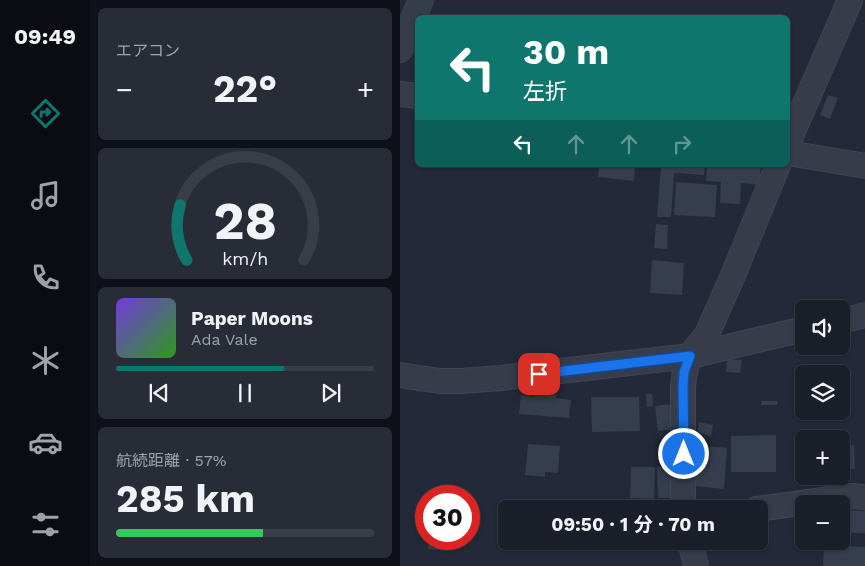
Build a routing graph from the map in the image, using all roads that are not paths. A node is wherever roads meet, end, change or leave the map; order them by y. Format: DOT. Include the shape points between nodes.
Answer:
graph roads {
  1 [pos="421,0"];
  2 [pos="850,0"];
  3 [pos="400,50"];
  4 [pos="400,94"];
  5 [pos="415,96"];
  6 [pos="790,138"];
  7 [pos="790,154"];
  8 [pos="865,166"];
  9 [pos="777,167"];
  10 [pos="865,315"];
  11 [pos="850,319"];
  12 [pos="795,331"];
  13 [pos="690,356"];
  14 [pos="400,375"];
  15 [pos="865,497"];
  16 [pos="683,500"];
  17 [pos="768,507"];
  18 [pos="692,550"];
  19 [pos="696,566"];
  1 -- 3 [label="street"];
  2 -- 6 [label="street"];
  4 -- 5 [label="street"];
  7 -- 8 [label="street"];
  9 -- 13 [label="street" via="708,332"];
  10 -- 11 [label="street"];
  12 -- 13 [label="street"];
  13 -- 14 [label="street" via="501,378 440,381"];
  13 -- 16 [label="street" via="683,387"];
  15 -- 17 [label="street"];
  18 -- 19 [label="street"];
}
